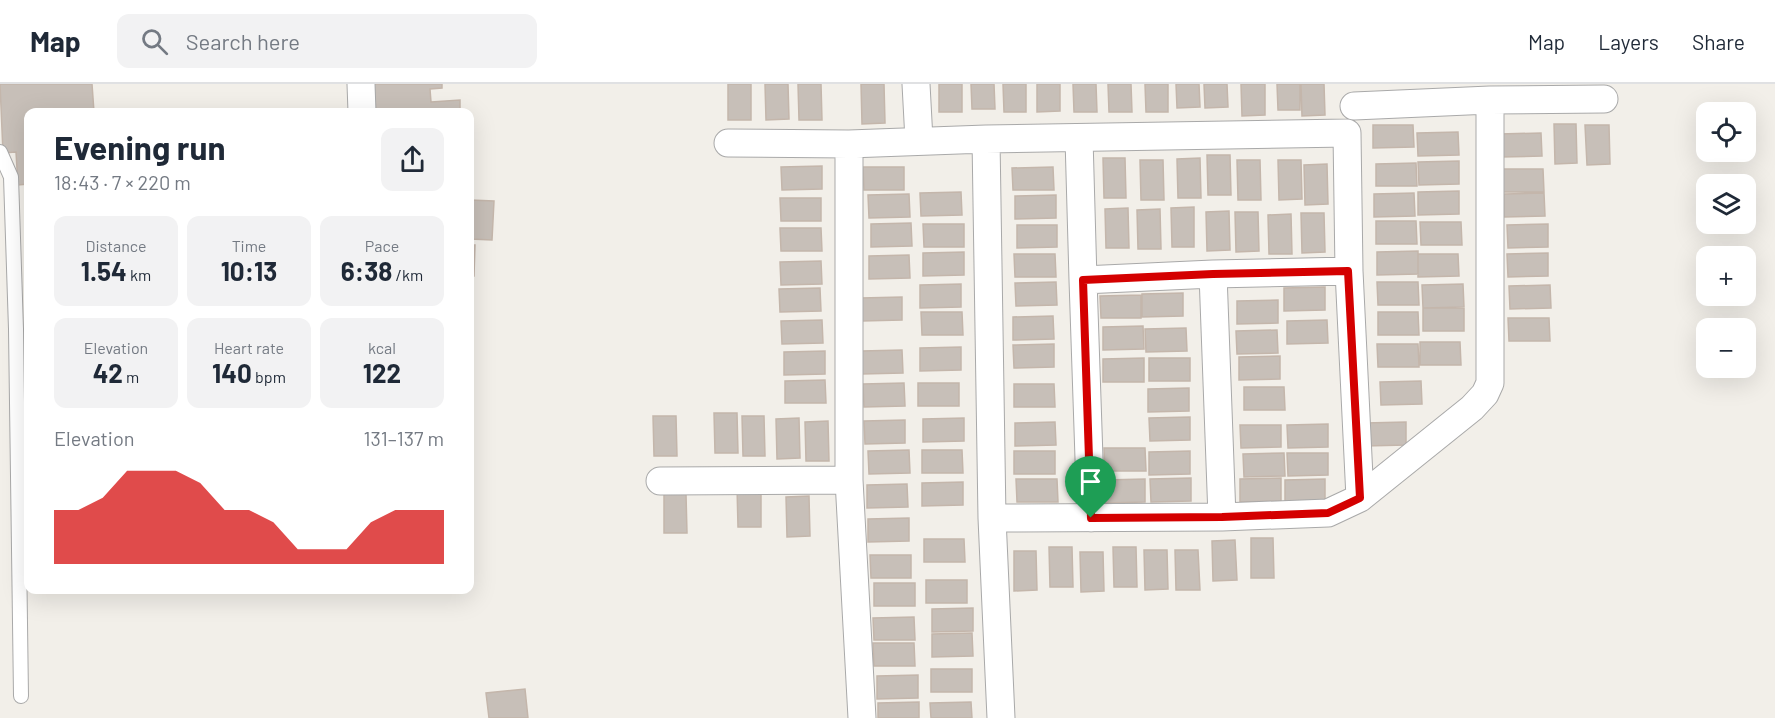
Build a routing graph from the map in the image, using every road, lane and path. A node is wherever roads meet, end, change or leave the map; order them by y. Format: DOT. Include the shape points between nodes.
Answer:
graph roads {
  1 [pos="361,84"];
  2 [pos="916,84"];
  3 [pos="1353,95"];
  4 [pos="1604,99"];
  5 [pos="1490,100"];
  6 [pos="362,108"];
  7 [pos="1347,133"];
  8 [pos="1079,138"];
  9 [pos="986,139"];
  10 [pos="919,140"];
  11 [pos="728,143"];
  12 [pos="849,144"];
  13 [pos="0,152"];
  14 [pos="1348,271"];
  15 [pos="1213,274"];
  16 [pos="1083,280"];
  17 [pos="849,480"];
  18 [pos="660,481"];
  19 [pos="1360,498"];
  20 [pos="1222,517"];
  21 [pos="992,518"];
  22 [pos="1091,518"];
  23 [pos="21,696"];
  24 [pos="862,718"];
  25 [pos="1001,718"];
  1 -- 6 [label="street"];
  2 -- 10 [label="street"];
  3 -- 5 [label="street"];
  3 -- 7 [label="street"];
  4 -- 5 [label="street"];
  5 -- 19 [label="street" via="1490,383 1472,408"];
  7 -- 8 [label="street"];
  7 -- 14 [label="street"];
  8 -- 9 [label="street"];
  8 -- 16 [label="street"];
  9 -- 10 [label="street"];
  9 -- 21 [label="street"];
  10 -- 12 [label="street"];
  11 -- 12 [label="street"];
  12 -- 17 [label="street"];
  13 -- 23 [label="lane" via="11,177"];
  14 -- 15 [label="street"];
  14 -- 19 [label="street"];
  15 -- 16 [label="street"];
  15 -- 20 [label="street"];
  16 -- 22 [label="street"];
  17 -- 18 [label="street"];
  17 -- 24 [label="street"];
  19 -- 20 [label="street" via="1328,513"];
  20 -- 22 [label="street"];
  21 -- 22 [label="street"];
  21 -- 25 [label="street"];
}
